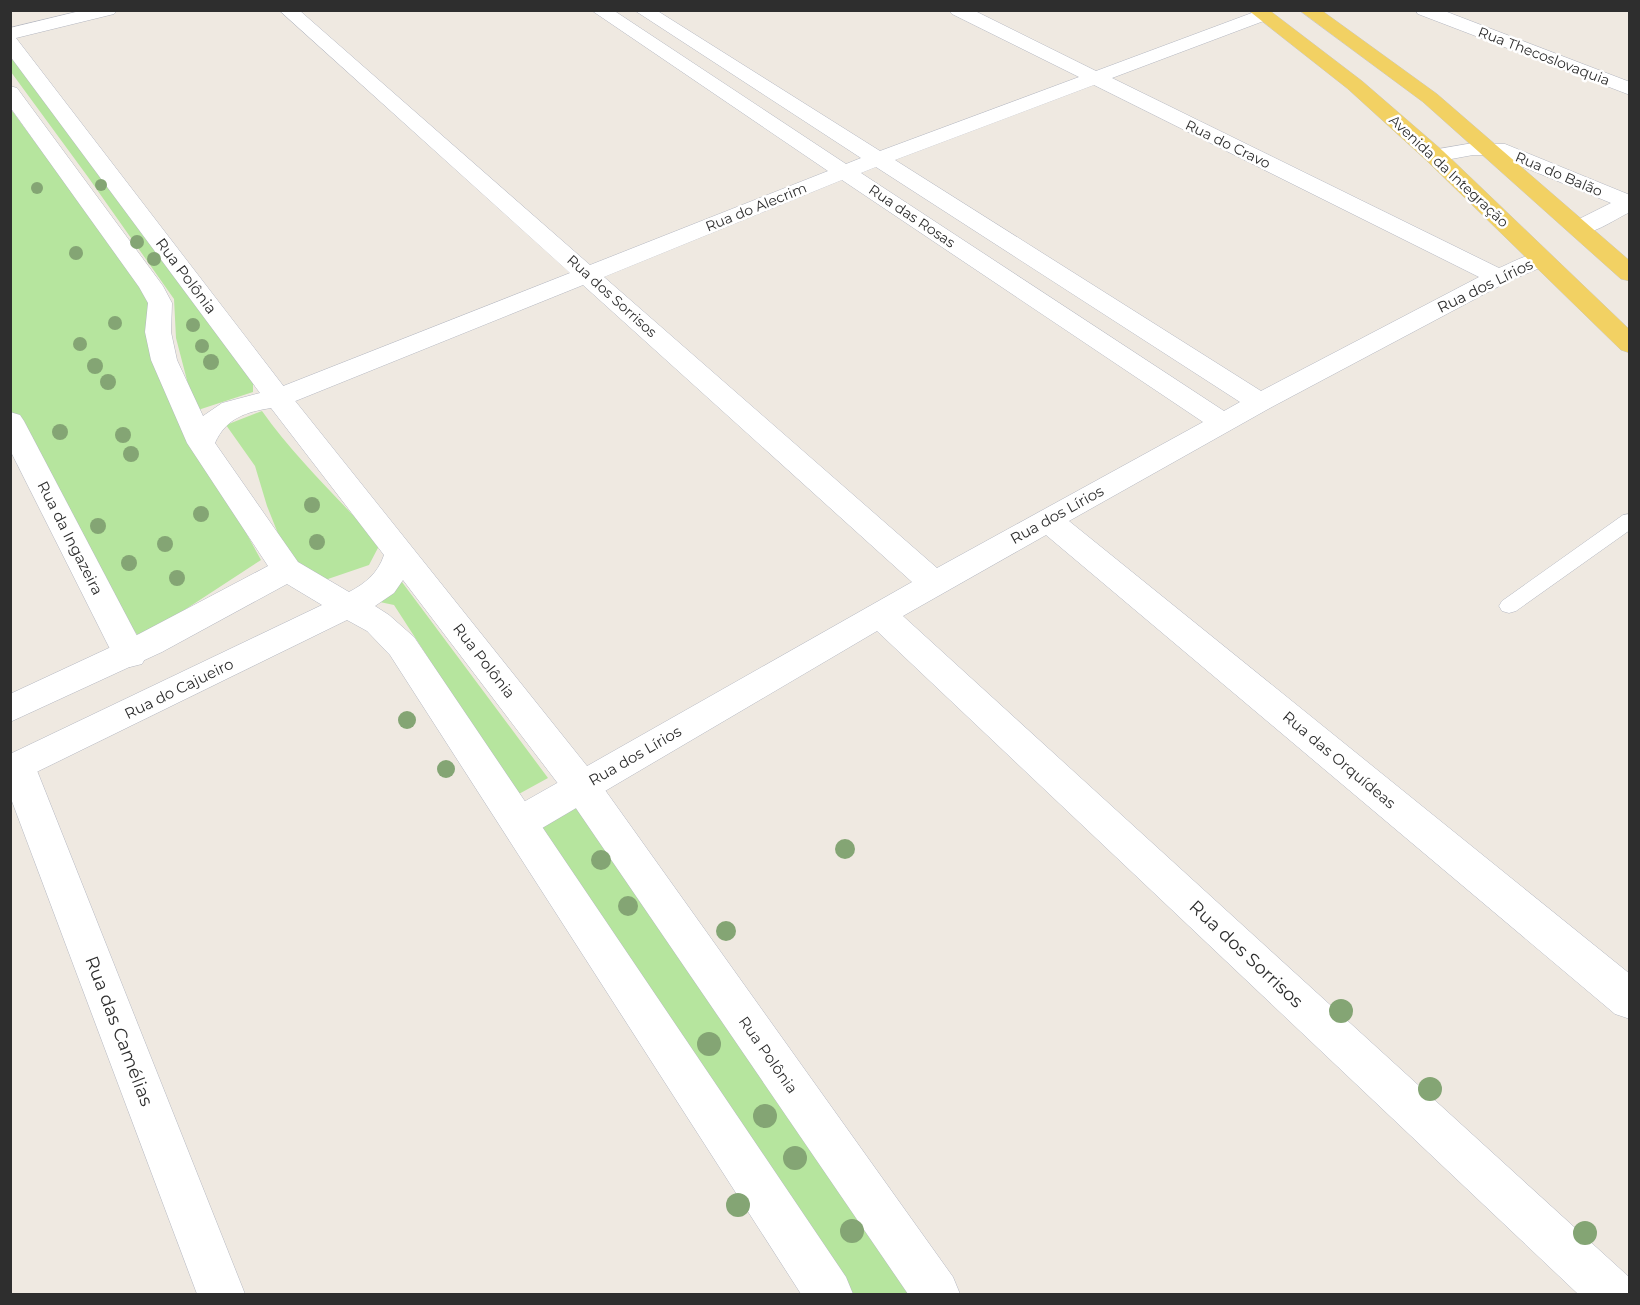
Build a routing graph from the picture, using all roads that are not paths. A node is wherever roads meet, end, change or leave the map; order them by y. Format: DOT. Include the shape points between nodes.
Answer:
graph roads {
  1 [pos="108,10"];
  2 [pos="288,10"];
  3 [pos="600,10"];
  4 [pos="643,10"];
  5 [pos="958,10"];
  6 [pos="1308,10"];
  7 [pos="1424,10"];
  8 [pos="1260,13"];
  9 [pos="1212,14"];
  10 [pos="1237,25"];
  11 [pos="10,34"];
  12 [pos="10,42"];
  13 [pos="1095,78"];
  14 [pos="1629,89"];
  15 [pos="10,92"];
  16 [pos="1488,148"];
  17 [pos="1435,156"];
  18 [pos="879,158"];
  19 [pos="844,172"];
  20 [pos="1629,203"];
  21 [pos="1579,228"];
  22 [pos="1541,259"];
  23 [pos="1629,274"];
  24 [pos="588,275"];
  25 [pos="1498,277"];
  26 [pos="1629,345"];
  27 [pos="278,398"];
  28 [pos="1260,402"];
  29 [pos="10,421"];
  30 [pos="1223,423"];
  31 [pos="201,443"];
  32 [pos="1048,520"];
  33 [pos="1629,520"];
  34 [pos="400,554"];
  35 [pos="287,570"];
  36 [pos="934,584"];
  37 [pos="347,605"];
  38 [pos="1509,606"];
  39 [pos="880,614"];
  40 [pos="130,655"];
  41 [pos="10,709"];
  42 [pos="14,770"];
  43 [pos="582,787"];
  44 [pos="519,823"];
  45 [pos="1629,1000"];
  46 [pos="221,1294"];
  47 [pos="829,1294"];
  48 [pos="936,1294"];
  49 [pos="1612,1294"];
  1 -- 11 [label="street"];
  2 -- 24 [label="street, Rua dos Sorrisos"];
  3 -- 19 [label="street, Rua das Rosas"];
  4 -- 18 [label="street, Rua das Rosas"];
  5 -- 13 [label="street, Rua do Cravo"];
  6 -- 16 [label="main road" via="1403,76"];
  7 -- 14 [label="street, Rua Thecoslovaquia"];
  8 -- 10 [label="street, Rua do Alecrim"];
  8 -- 17 [label="main road, Avenida da Integração" via="1354,85"];
  9 -- 10 [label="street"];
  10 -- 13 [label="street, Rua do Alecrim"];
  12 -- 27 [label="street, Rua Polônia"];
  13 -- 18 [label="street, Rua do Alecrim"];
  13 -- 25 [label="street, Rua do Cravo"];
  15 -- 31 [label="street" via="151,286 160,303 158,332 164,360"];
  16 -- 17 [label="street"];
  16 -- 20 [label="street, Rua do Balão" via="1514,154"];
  16 -- 21 [label="main road"];
  17 -- 22 [label="main road, Avenida da Integração"];
  18 -- 19 [label="street, Rua do Alecrim"];
  18 -- 28 [label="street, Rua das Rosas"];
  19 -- 24 [label="street, Rua do Alecrim"];
  19 -- 30 [label="street, Rua das Rosas"];
  20 -- 21 [label="street"];
  21 -- 23 [label="main road"];
  22 -- 25 [label="street, Rua dos Lírios"];
  22 -- 26 [label="main road, Avenida da Integração"];
  24 -- 27 [label="street, Rua do Alecrim"];
  24 -- 36 [label="street, Rua dos Sorrisos"];
  25 -- 28 [label="street, Rua dos Lírios"];
  27 -- 31 [label="street, Rua do Alecrim" via="222,415 211,423"];
  27 -- 34 [label="street, Rua Polônia"];
  28 -- 30 [label="street, Rua dos Lírios"];
  29 -- 40 [label="street, Rua da Ingazeira"];
  30 -- 32 [label="street, Rua dos Lírios"];
  31 -- 35 [label="street"];
  32 -- 36 [label="street, Rua dos Lírios"];
  32 -- 45 [label="street, Rua das Orquídeas"];
  33 -- 38 [label="lane"];
  34 -- 37 [label="street, Rua do Cajueiro" via="396,571 389,579 376,591"];
  34 -- 43 [label="street, Rua Polônia"];
  35 -- 37 [label="street"];
  35 -- 40 [label="street"];
  36 -- 39 [label="street, Rua dos Lírios"];
  37 -- 42 [label="street, Rua do Cajueiro"];
  37 -- 44 [label="street" via="378,623 402,646"];
  39 -- 43 [label="street, Rua dos Lírios"];
  39 -- 49 [label="street, Rua dos Sorrisos"];
  40 -- 41 [label="street"];
  42 -- 46 [label="street, Rua das Camélias"];
  43 -- 44 [label="street, Rua dos Lírios"];
  43 -- 48 [label="street, Rua Polônia"];
  44 -- 47 [label="street"];
}
